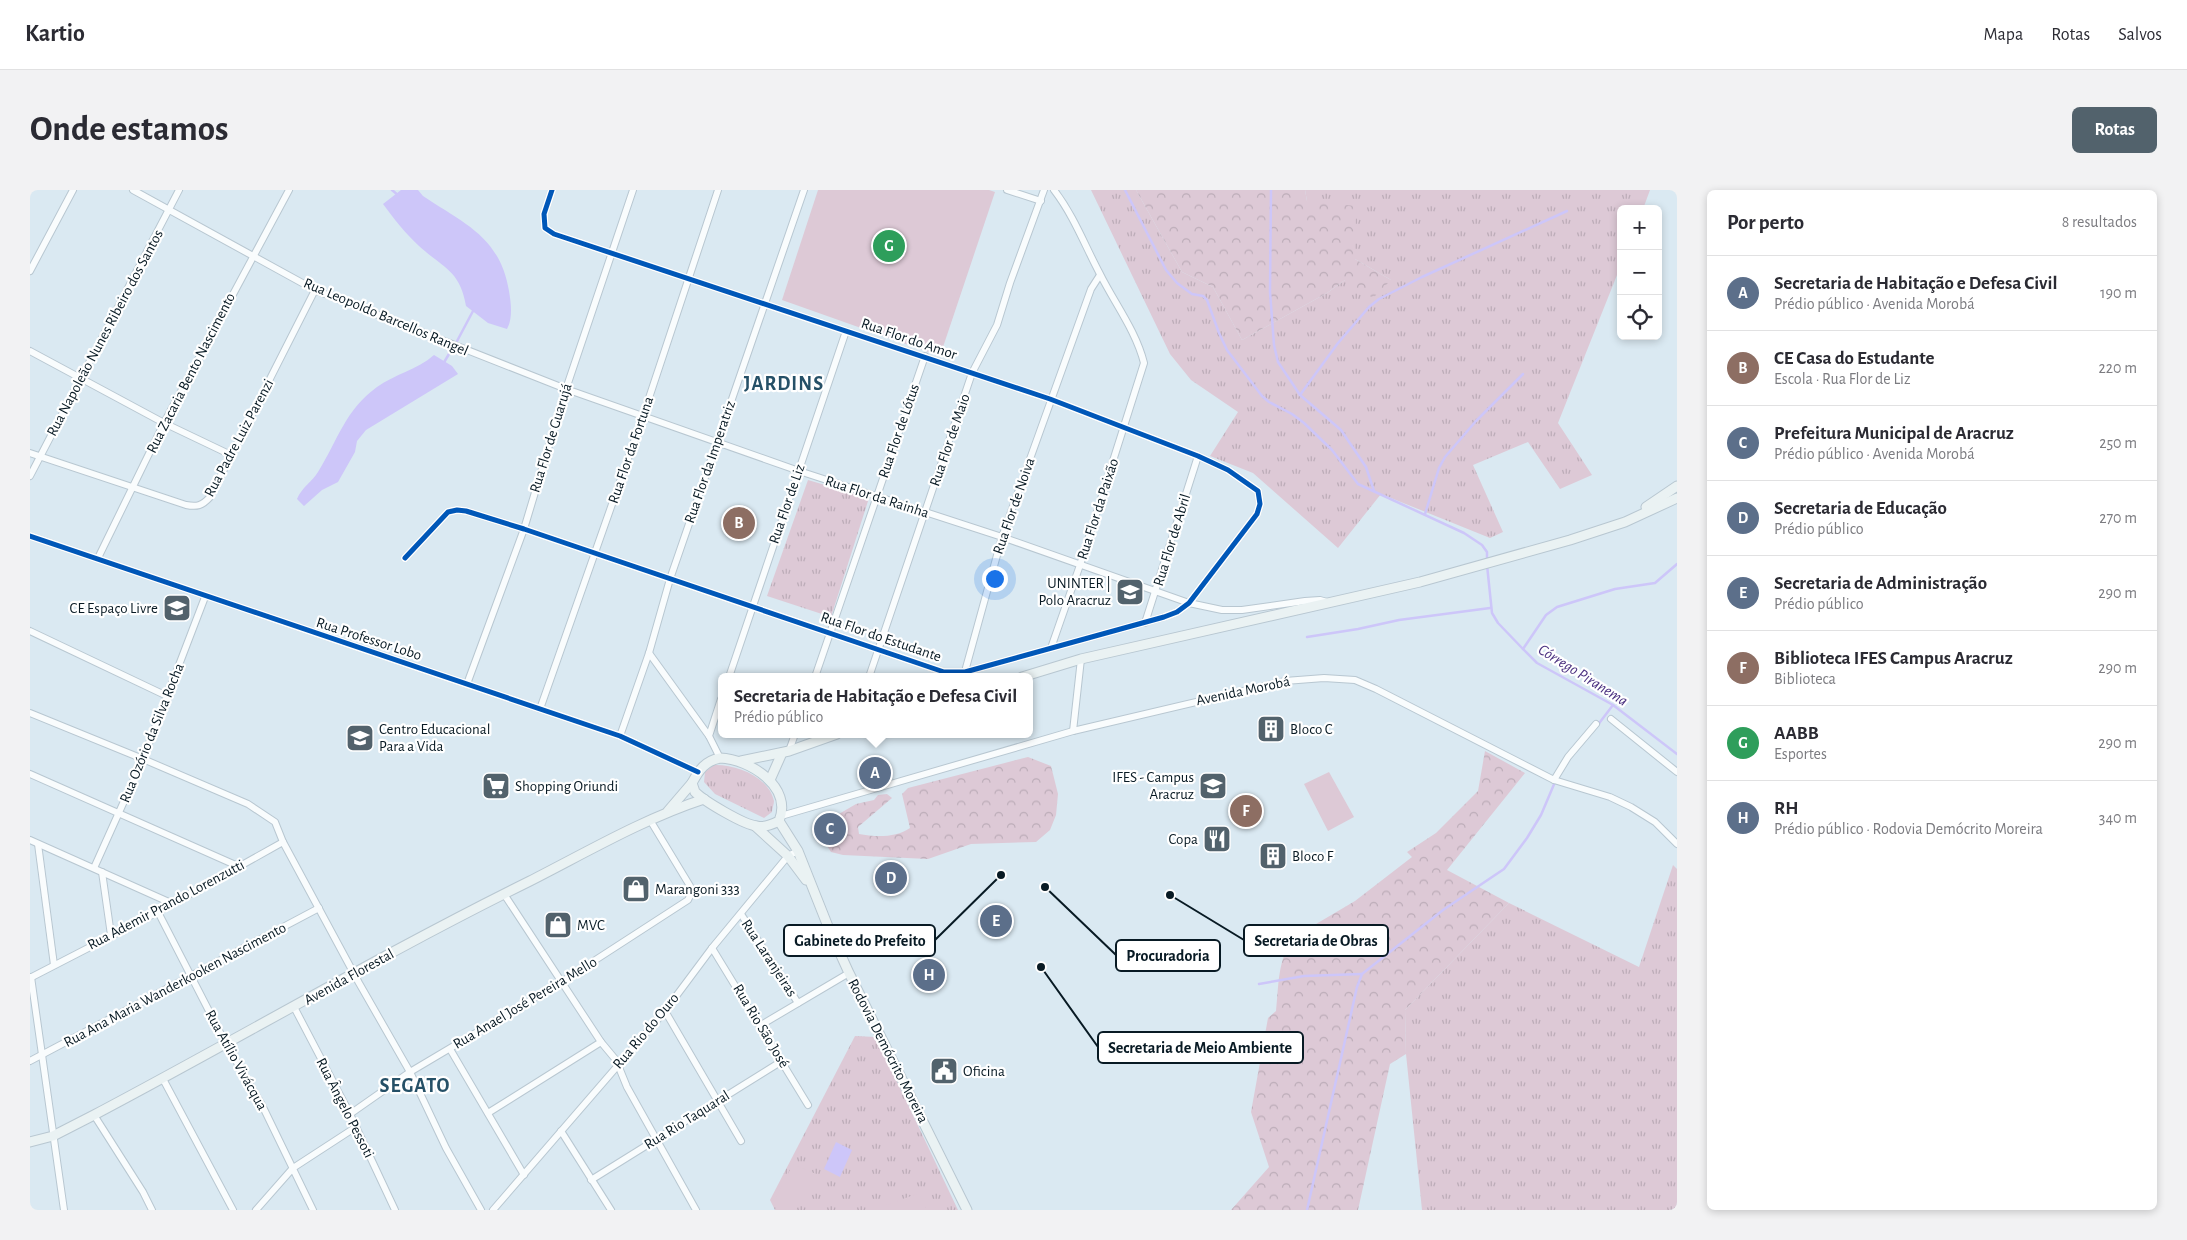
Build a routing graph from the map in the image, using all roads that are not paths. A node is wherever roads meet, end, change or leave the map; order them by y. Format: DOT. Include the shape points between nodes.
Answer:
graph roads {
  1 [pos="73,190"];
  2 [pos="133,190"];
  3 [pos="180,190"];
  4 [pos="289,190"];
  5 [pos="552,190"];
  6 [pos="633,190"];
  7 [pos="718,190"];
  8 [pos="804,190"];
  9 [pos="1007,190"];
  10 [pos="1044,190"];
  11 [pos="1054,190"];
  12 [pos="1041,201"];
  13 [pos="169,210"];
  14 [pos="253,254"];
  15 [pos="611,254"];
  16 [pos="30,271"];
  17 [pos="1100,275"];
  18 [pos="689,278"];
  19 [pos="316,290"];
  20 [pos="764,306"];
  21 [pos="846,331"];
  22 [pos="30,351"];
  23 [pos="925,356"];
  24 [pos="972,373"];
  25 [pos="80,377"];
  26 [pos="566,389"];
  27 [pos="1050,399"];
  28 [pos="642,416"];
  29 [pos="164,423"];
  30 [pos="1124,426"];
  31 [pos="717,442"];
  32 [pos="30,453"];
  33 [pos="231,455"];
  34 [pos="40,456"];
  35 [pos="1198,456"];
  36 [pos="799,471"];
  37 [pos="30,476"];
  38 [pos="132,486"];
  39 [pos="1677,486"];
  40 [pos="1258,491"];
  41 [pos="877,496"];
  42 [pos="1677,498"];
  43 [pos="925,512"];
  44 [pos="1625,522"];
  45 [pos="524,529"];
  46 [pos="30,536"];
  47 [pos="1002,537"];
  48 [pos="594,553"];
  49 [pos="98,558"];
  50 [pos="405,558"];
  51 [pos="1080,565"];
  52 [pos="670,579"];
  53 [pos="1156,591"];
  54 [pos="205,597"];
  55 [pos="1189,603"];
  56 [pos="1329,603"];
  57 [pos="752,607"];
  58 [pos="1145,623"];
  59 [pos="30,631"];
  60 [pos="830,634"];
  61 [pos="1051,648"];
  62 [pos="877,649"];
  63 [pos="649,653"];
  64 [pos="1081,659"];
  65 [pos="730,673"];
  66 [pos="816,673"];
  67 [pos="870,673"];
  68 [pos="951,673"];
  69 [pos="965,673"];
  70 [pos="970,673"];
  71 [pos="1033,674"];
  72 [pos="467,684"];
  73 [pos="169,697"];
  74 [pos="718,708"];
  75 [pos="540,709"];
  76 [pos="30,713"];
  77 [pos="1611,719"];
  78 [pos="1596,724"];
  79 [pos="1073,731"];
  80 [pos="620,736"];
  81 [pos="709,736"];
  82 [pos="793,738"];
  83 [pos="825,738"];
  84 [pos="785,752"];
  85 [pos="720,758"];
  86 [pos="143,759"];
  87 [pos="741,761"];
  88 [pos="698,772"];
  89 [pos="1677,772"];
  90 [pos="30,774"];
  91 [pos="770,780"];
  92 [pos="1554,780"];
  93 [pos="692,783"];
  94 [pos="704,799"];
  95 [pos="668,811"];
  96 [pos="119,813"];
  97 [pos="780,818"];
  98 [pos="650,820"];
  99 [pos="756,826"];
  100 [pos="30,840"];
  101 [pos="283,842"];
  102 [pos="38,844"];
  103 [pos="1677,844"];
  104 [pos="798,851"];
  105 [pos="788,856"];
  106 [pos="240,867"];
  107 [pos="94,868"];
  108 [pos="102,872"];
  109 [pos="813,890"];
  110 [pos="504,894"];
  111 [pos="171,903"];
  112 [pos="319,908"];
  113 [pos="158,912"];
  114 [pos="741,914"];
  115 [pos="110,935"];
  116 [pos="712,948"];
  117 [pos="54,965"];
  118 [pos="354,973"];
  119 [pos="850,974"];
  120 [pos="191,976"];
  121 [pos="30,978"];
  122 [pos="563,981"];
  123 [pos="798,1003"];
  124 [pos="294,1007"];
  125 [pos="665,1010"];
  126 [pos="761,1026"];
  127 [pos="601,1042"];
  128 [pos="226,1044"];
  129 [pos="450,1049"];
  130 [pos="41,1055"];
  131 [pos="30,1060"];
  132 [pos="782,1061"];
  133 [pos="618,1065"];
  134 [pos="410,1072"];
  135 [pos="163,1079"];
  136 [pos="716,1102"];
  137 [pos="808,1105"];
  138 [pos="350,1114"];
  139 [pos="488,1114"];
  140 [pos="94,1116"];
  141 [pos="356,1127"];
  142 [pos="561,1131"];
  143 [pos="53,1136"];
  144 [pos="656,1139"];
  145 [pos="740,1141"];
  146 [pos="30,1142"];
  147 [pos="293,1168"];
  148 [pos="524,1175"];
  149 [pos="591,1180"];
  150 [pos="64,1210"];
  151 [pos="152,1210"];
  152 [pos="233,1210"];
  153 [pos="256,1210"];
  154 [pos="313,1210"];
  155 [pos="395,1210"];
  156 [pos="481,1210"];
  157 [pos="493,1210"];
  158 [pos="611,1210"];
  159 [pos="696,1210"];
  160 [pos="966,1210"];
  1 -- 16 [label="street"];
  2 -- 13 [label="street, Rua Leopoldo Barcellos Rangel"];
  3 -- 13 [label="street, Rua Napoleão Nunes Ribeiro dos Santos"];
  4 -- 14 [label="street, Rua Zacaria Bento Nascimento"];
  5 -- 15 [label="street, Rua Flor do Amor" via="544,214 545,228"];
  6 -- 15 [label="street, Rua Flor de Guarujá"];
  7 -- 18 [label="street, Rua Flor da Fortuna"];
  8 -- 20 [label="street, Rua Flor da Imperatriz"];
  9 -- 12 [label="street"];
  10 -- 12 [label="street, Rua Flor de Maio"];
  11 -- 17 [label="street, Rua Flor da Paixão" via="1066,205"];
  12 -- 24 [label="street, Rua Flor de Maio" via="997,325"];
  13 -- 14 [label="street, Rua Leopoldo Barcellos Rangel"];
  13 -- 25 [label="street, Rua Napoleão Nunes Ribeiro dos Santos"];
  14 -- 19 [label="street, Rua Leopoldo Barcellos Rangel"];
  14 -- 29 [label="street, Rua Zacaria Bento Nascimento"];
  15 -- 18 [label="street, Rua Flor do Amor"];
  15 -- 26 [label="street, Rua Flor de Guarujá"];
  17 -- 27 [label="street, Rua Flor de Noiva" via="1091,289"];
  17 -- 30 [label="street, Rua Flor da Paixão" via="1137,342 1144,363"];
  18 -- 20 [label="street, Rua Flor do Amor"];
  18 -- 28 [label="street, Rua Flor da Fortuna"];
  19 -- 26 [label="street, Rua Leopoldo Barcellos Rangel"];
  19 -- 33 [label="street, Rua Padre Luiz Parenzi"];
  20 -- 21 [label="street, Rua Flor do Amor"];
  20 -- 31 [label="street, Rua Flor da Imperatriz"];
  21 -- 23 [label="street, Rua Flor do Amor"];
  21 -- 36 [label="street, Rua Flor de Liz"];
  22 -- 25 [label="street"];
  23 -- 24 [label="street, Rua Flor do Amor"];
  23 -- 41 [label="street, Rua Flor de Lótus"];
  24 -- 27 [label="street, Rua Flor do Amor"];
  24 -- 43 [label="street, Rua Flor de Maio"];
  25 -- 29 [label="street"];
  25 -- 34 [label="street, Rua Napoleão Nunes Ribeiro dos Santos"];
  26 -- 28 [label="street, Rua Flor da Rainha"];
  26 -- 45 [label="street, Rua Flor de Guarujá"];
  27 -- 30 [label="street, Rua Flor do Amor"];
  27 -- 47 [label="street, Rua Flor de Noiva"];
  28 -- 31 [label="street, Rua Flor da Rainha"];
  28 -- 48 [label="street, Rua Flor da Fortuna"];
  29 -- 33 [label="street"];
  29 -- 38 [label="street, Rua Zacaria Bento Nascimento"];
  30 -- 35 [label="street, Rua Flor do Amor"];
  30 -- 51 [label="street, Rua Flor da Paixão"];
  31 -- 36 [label="street, Rua Flor da Rainha"];
  31 -- 52 [label="street, Rua Flor da Imperatriz"];
  32 -- 34 [label="street, Rua Padre Luiz Parenzi"];
  33 -- 38 [label="street, Rua Padre Luiz Parenzi" via="204,505 186,505"];
  34 -- 37 [label="street, Rua Napoleão Nunes Ribeiro dos Santos"];
  34 -- 38 [label="street, Rua Padre Luiz Parenzi"];
  35 -- 40 [label="street, Rua Flor do Amor" via="1228,470"];
  35 -- 53 [label="street, Rua Flor de Abril"];
  36 -- 41 [label="street, Rua Flor da Rainha"];
  36 -- 57 [label="street, Rua Flor de Liz"];
  38 -- 49 [label="street, Rua Zacaria Bento Nascimento"];
  39 -- 44 [label="main road"];
  40 -- 55 [label="street, Rua Flor do Estudante" via="1260,504 1257,514"];
  41 -- 43 [label="street, Rua Flor da Rainha"];
  41 -- 60 [label="street, Rua Flor de Lótus"];
  42 -- 44 [label="main road"];
  43 -- 47 [label="street, Rua Flor da Rainha"];
  43 -- 62 [label="street, Rua Flor de Maio"];
  44 -- 56 [label="main road" via="1522,555"];
  45 -- 48 [label="street, Rua Flor do Estudante"];
  45 -- 50 [label="street, Rua Flor do Estudante" via="466,511 452,510"];
  45 -- 72 [label="street, Rua Flor de Guarujá"];
  46 -- 49 [label="street, Rua Professor Lobo"];
  47 -- 51 [label="street, Rua Flor da Rainha"];
  47 -- 69 [label="street, Rua Flor de Noiva"];
  48 -- 52 [label="street, Rua Flor do Estudante"];
  48 -- 75 [label="street, Rua Flor da Fortuna"];
  49 -- 54 [label="street, Rua Professor Lobo"];
  51 -- 53 [label="street, Rua Flor da Rainha"];
  51 -- 61 [label="street, Rua Flor da Paixão"];
  52 -- 57 [label="street, Rua Flor do Estudante"];
  52 -- 63 [label="street, Rua Flor da Imperatriz"];
  53 -- 55 [label="street, Rua Flor da Rainha"];
  53 -- 58 [label="street, Rua Flor de Abril"];
  54 -- 72 [label="street, Rua Professor Lobo"];
  54 -- 73 [label="street, Rua Ozório da Silva Rocha"];
  55 -- 56 [label="street, Rua Flor da Rainha" via="1222,610 1320,600"];
  55 -- 58 [label="street, Rua Flor do Estudante" via="1177,612"];
  56 -- 64 [label="main road"];
  57 -- 60 [label="street, Rua Flor do Estudante"];
  57 -- 65 [label="street, Rua Flor de Liz"];
  58 -- 61 [label="street, Rua Flor do Estudante"];
  59 -- 73 [label="street"];
  60 -- 62 [label="street, Rua Flor do Estudante"];
  60 -- 66 [label="street, Rua Flor de Lótus"];
  61 -- 70 [label="street, Rua Flor do Estudante"];
  62 -- 67 [label="street, Rua Flor de Maio"];
  62 -- 68 [label="street, Rua Flor do Estudante"];
  63 -- 80 [label="street, Rua Flor da Imperatriz"];
  63 -- 81 [label="street"];
  64 -- 71 [label="main road"];
  64 -- 79 [label="street"];
  72 -- 75 [label="street, Rua Professor Lobo"];
  73 -- 86 [label="street, Rua Ozório da Silva Rocha"];
  74 -- 81 [label="street"];
  75 -- 80 [label="street, Rua Professor Lobo"];
  76 -- 86 [label="street"];
  77 -- 89 [label="street"];
  78 -- 92 [label="street" via="1568,757"];
  79 -- 92 [label="street, Avenida Morobá" via="1285,681 1355,680 1441,720"];
  79 -- 97 [label="street, Avenida Morobá"];
  80 -- 88 [label="street, Rua Professor Lobo"];
  81 -- 85 [label="street"];
  82 -- 84 [label="street"];
  83 -- 84 [label="main road"];
  84 -- 87 [label="main road"];
  84 -- 91 [label="main road"];
  85 -- 87 [label="main road"];
  85 -- 88 [label="main road" via="704,764"];
  86 -- 96 [label="street, Rua Ozório da Silva Rocha"];
  86 -- 101 [label="street" via="248,804 275,822"];
  87 -- 91 [label="main road"];
  88 -- 93 [label="main road"];
  90 -- 96 [label="street"];
  91 -- 97 [label="main road" via="781,798"];
  92 -- 103 [label="street, Avenida Morobá" via="1631,807 1655,822"];
  93 -- 94 [label="main road" via="695,792"];
  93 -- 95 [label="main road"];
  94 -- 95 [label="main road"];
  94 -- 99 [label="main road, Rodovia Demócrito Moreira"];
  95 -- 98 [label="main road, Avenida Florestal"];
  96 -- 106 [label="street"];
  96 -- 107 [label="street, Rua Ozório da Silva Rocha"];
  97 -- 99 [label="main road" via="765,826"];
  97 -- 104 [label="main road, Rodovia Demócrito Moreira"];
  98 -- 110 [label="main road, Avenida Florestal"];
  98 -- 122 [label="street, Rua Anael José Pereira Mello" via="690,886 691,894 683,905"];
  99 -- 105 [label="main road, Rodovia Demócrito Moreira"];
  100 -- 102 [label="street"];
  101 -- 106 [label="street, Rua Ademir Prando Lorenzutti"];
  101 -- 112 [label="street"];
  102 -- 107 [label="street"];
  102 -- 117 [label="street"];
  104 -- 105 [label="street, Rua Rio do Ouro"];
  104 -- 109 [label="main road, Rodovia Demócrito Moreira"];
  105 -- 109 [label="main road, Rodovia Demócrito Moreira"];
  105 -- 114 [label="street, Rua Rio do Ouro"];
  106 -- 111 [label="street, Rua Ademir Prando Lorenzutti"];
  107 -- 108 [label="street"];
  108 -- 111 [label="street"];
  108 -- 115 [label="street"];
  109 -- 119 [label="main road, Rodovia Demócrito Moreira"];
  110 -- 118 [label="main road, Avenida Florestal"];
  110 -- 122 [label="street"];
  111 -- 113 [label="street, Rua Ademir Prando Lorenzutti"];
  112 -- 118 [label="street"];
  112 -- 120 [label="street, Rua Ana Maria Wanderkooken Nascimento"];
  113 -- 115 [label="street, Rua Ademir Prando Lorenzutti"];
  113 -- 120 [label="street, Rua Atílio Vivácqua"];
  114 -- 116 [label="street, Rua Rio do Ouro"];
  114 -- 123 [label="street, Rua Laranjeiras"];
  115 -- 117 [label="street, Rua Ademir Prando Lorenzutti"];
  116 -- 125 [label="street, Rua Rio do Ouro"];
  116 -- 126 [label="street, Rua Rio São José"];
  117 -- 121 [label="street, Rua Ademir Prando Lorenzutti"];
  118 -- 124 [label="main road, Avenida Florestal"];
  118 -- 134 [label="street"];
  119 -- 123 [label="street"];
  119 -- 160 [label="main road, Rodovia Demócrito Moreira"];
  120 -- 128 [label="street, Rua Atílio Vivácqua"];
  120 -- 130 [label="street, Rua Ana Maria Wanderkooken Nascimento"];
  121 -- 130 [label="street"];
  122 -- 127 [label="street"];
  122 -- 129 [label="street, Rua Anael José Pereira Mello"];
  123 -- 126 [label="street"];
  124 -- 128 [label="main road, Avenida Florestal"];
  124 -- 138 [label="street, Rua Ângelo Pessoti"];
  125 -- 133 [label="street, Rua Rio do Ouro"];
  125 -- 136 [label="street"];
  126 -- 132 [label="street, Rua Rio São José"];
  127 -- 133 [label="street"];
  127 -- 139 [label="street"];
  128 -- 135 [label="main road, Avenida Florestal"];
  128 -- 147 [label="street, Rua Atílio Vivácqua" via="262,1105"];
  129 -- 134 [label="street, Rua Anael José Pereira Mello"];
  129 -- 139 [label="street"];
  130 -- 131 [label="street, Rua Ana Maria Wanderkooken Nascimento"];
  130 -- 143 [label="street"];
  132 -- 136 [label="street, Rua Rio Taquaral"];
  132 -- 137 [label="street, Rua Rio São José"];
  133 -- 142 [label="street, Rua Rio do Ouro"];
  133 -- 144 [label="street"];
  134 -- 138 [label="street, Rua Anael José Pereira Mello"];
  134 -- 156 [label="street" via="446,1148"];
  135 -- 140 [label="main road, Avenida Florestal"];
  135 -- 152 [label="street"];
  136 -- 144 [label="street, Rua Rio Taquaral"];
  136 -- 145 [label="street"];
  138 -- 141 [label="street, Rua Ângelo Pessoti"];
  139 -- 148 [label="street"];
  140 -- 143 [label="main road, Avenida Florestal"];
  140 -- 151 [label="street"];
  141 -- 147 [label="street"];
  141 -- 155 [label="street, Rua Ângelo Pessoti"];
  142 -- 148 [label="street, Rua Rio do Ouro"];
  142 -- 149 [label="street"];
  143 -- 146 [label="main road, Avenida Florestal"];
  143 -- 150 [label="street"];
  144 -- 149 [label="street, Rua Rio Taquaral"];
  144 -- 159 [label="street"];
  147 -- 153 [label="street"];
  147 -- 154 [label="street, Rua Atílio Vivácqua"];
  148 -- 157 [label="street, Rua Rio do Ouro"];
  149 -- 158 [label="street"];
}
